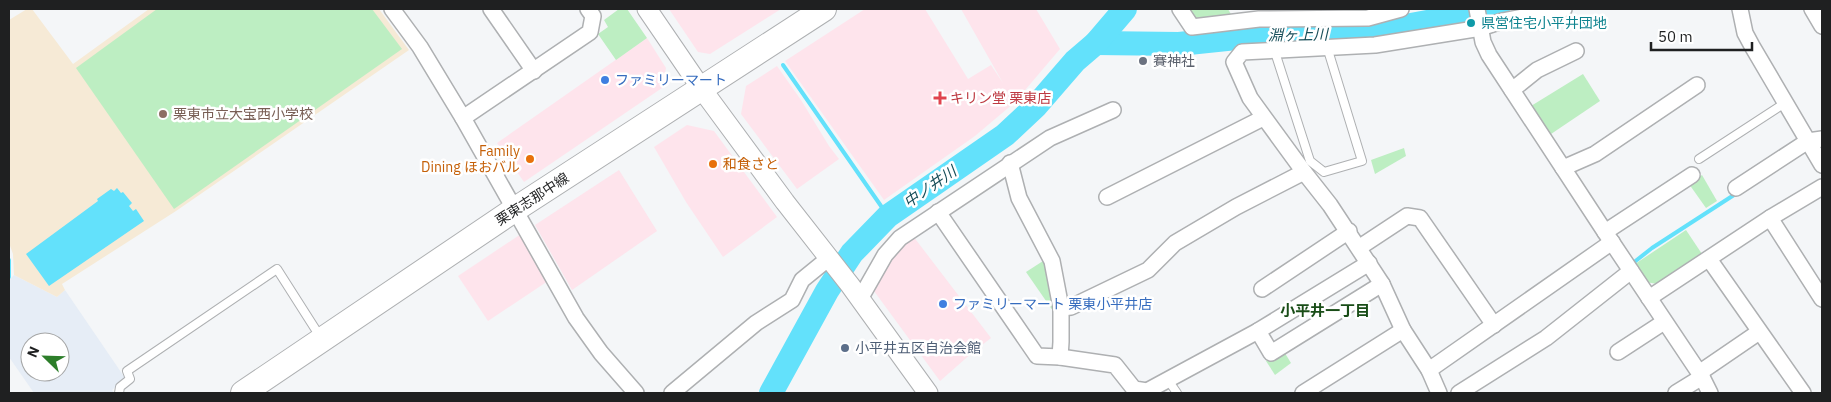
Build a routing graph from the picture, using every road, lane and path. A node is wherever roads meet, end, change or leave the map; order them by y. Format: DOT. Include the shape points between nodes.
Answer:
graph roads {
  1 [pos="392,9"];
  2 [pos="491,9"];
  3 [pos="588,9"];
  4 [pos="647,9"];
  5 [pos="824,9"];
  6 [pos="1180,9"];
  7 [pos="1401,9"];
  8 [pos="1477,9"];
  9 [pos="1564,9"];
  10 [pos="1740,9"];
  11 [pos="1812,9"];
  12 [pos="1481,26"];
  13 [pos="1822,26"];
  14 [pos="1327,47"];
  15 [pos="1274,49"];
  16 [pos="1576,50"];
  17 [pos="534,71"];
  18 [pos="1697,84"];
  19 [pos="701,88"];
  20 [pos="1512,90"];
  21 [pos="1785,103"];
  22 [pos="1113,110"];
  23 [pos="463,118"];
  24 [pos="1263,118"];
  25 [pos="1815,140"];
  26 [pos="1698,159"];
  27 [pos="1010,163"];
  28 [pos="1822,166"];
  29 [pos="1563,168"];
  30 [pos="1304,172"];
  31 [pos="1692,175"];
  32 [pos="1736,188"];
  33 [pos="1822,188"];
  34 [pos="1107,198"];
  35 [pos="514,210"];
  36 [pos="938,212"];
  37 [pos="1770,218"];
  38 [pos="1348,231"];
  39 [pos="1608,237"];
  40 [pos="1360,247"];
  41 [pos="830,259"];
  42 [pos="1709,259"];
  43 [pos="1369,263"];
  44 [pos="1630,271"];
  45 [pos="1382,284"];
  46 [pos="1262,289"];
  47 [pos="855,292"];
  48 [pos="1648,298"];
  49 [pos="1822,299"];
  50 [pos="1061,308"];
  51 [pos="1664,322"];
  52 [pos="1494,325"];
  53 [pos="1258,330"];
  54 [pos="1403,330"];
  55 [pos="1759,332"];
  56 [pos="322,340"];
  57 [pos="1618,352"];
  58 [pos="1060,357"];
  59 [pos="1428,370"];
  60 [pos="1700,375"];
  61 [pos="1168,380"];
  62 [pos="629,391"];
  63 [pos="1434,391"];
  64 [pos="924,392"];
  65 [pos="119,393"];
  66 [pos="243,393"];
  67 [pos="672,393"];
  68 [pos="1178,393"];
  69 [pos="1303,393"];
  70 [pos="1459,393"];
  71 [pos="1676,393"];
  72 [pos="1710,393"];
  73 [pos="1803,393"];
  1 -- 23 [label="street" via="420,47"];
  2 -- 17 [label="street"];
  3 -- 17 [label="street" via="593,16 590,32"];
  4 -- 19 [label="street"];
  5 -- 19 [label="main road, 栗東志那中線"];
  6 -- 7 [label="street" via="1192,27 1259,18 1368,18"];
  8 -- 12 [label="street"];
  9 -- 12 [label="street"];
  10 -- 21 [label="street" via="1745,33"];
  11 -- 13 [label="street"];
  12 -- 14 [label="street" via="1376,45"];
  12 -- 20 [label="street" via="1483,42"];
  14 -- 15 [label="street"];
  14 -- 15 [label="lane" via="1362,161 1324,172 1310,161"];
  15 -- 24 [label="street" via="1242,52 1234,62"];
  16 -- 20 [label="street" via="1537,70"];
  17 -- 23 [label="street"];
  18 -- 29 [label="street" via="1594,154"];
  19 -- 35 [label="main road, 栗東志那中線"];
  19 -- 41 [label="street"];
  20 -- 29 [label="street"];
  21 -- 25 [label="street"];
  21 -- 26 [label="lane"];
  22 -- 27 [label="street" via="1050,138"];
  23 -- 35 [label="street"];
  24 -- 30 [label="street"];
  24 -- 34 [label="street"];
  25 -- 28 [label="street"];
  25 -- 32 [label="street"];
  27 -- 36 [label="street"];
  27 -- 50 [label="street" via="1019,198 1052,262"];
  29 -- 39 [label="street"];
  30 -- 38 [label="street"];
  30 -- 50 [label="street" via="1175,243 1148,270 1071,307"];
  31 -- 39 [label="street"];
  33 -- 37 [label="street"];
  35 -- 56 [label="main road, 栗東志那中線"];
  35 -- 62 [label="street" via="576,318"];
  36 -- 47 [label="street" via="900,238"];
  36 -- 58 [label="street" via="1038,356"];
  37 -- 42 [label="street"];
  37 -- 49 [label="street"];
  38 -- 40 [label="street"];
  38 -- 46 [label="street"];
  39 -- 44 [label="street"];
  39 -- 52 [label="street"];
  40 -- 43 [label="street"];
  40 -- 52 [label="street" via="1407,216 1420,218"];
  41 -- 47 [label="street"];
  41 -- 67 [label="street" via="802,280 792,300 756,323"];
  42 -- 48 [label="street"];
  42 -- 55 [label="street"];
  43 -- 45 [label="street"];
  43 -- 53 [label="street"];
  44 -- 48 [label="street"];
  44 -- 70 [label="street" via="1546,338"];
  45 -- 53 [label="street" via="1271,353"];
  45 -- 54 [label="street"];
  47 -- 64 [label="street"];
  48 -- 51 [label="street"];
  50 -- 58 [label="street"];
  51 -- 57 [label="street"];
  51 -- 60 [label="street"];
  52 -- 59 [label="street"];
  53 -- 61 [label="street"];
  54 -- 59 [label="street"];
  54 -- 69 [label="street"];
  55 -- 60 [label="street"];
  55 -- 73 [label="street"];
  56 -- 65 [label="lane" via="277,269 127,371 130,379 120,387"];
  56 -- 66 [label="main road, 栗東志那中線"];
  58 -- 61 [label="street" via="1115,364 1134,389 1146,392"];
  59 -- 63 [label="street"];
  60 -- 71 [label="street"];
  60 -- 72 [label="street"];
  61 -- 68 [label="lane"];
}
